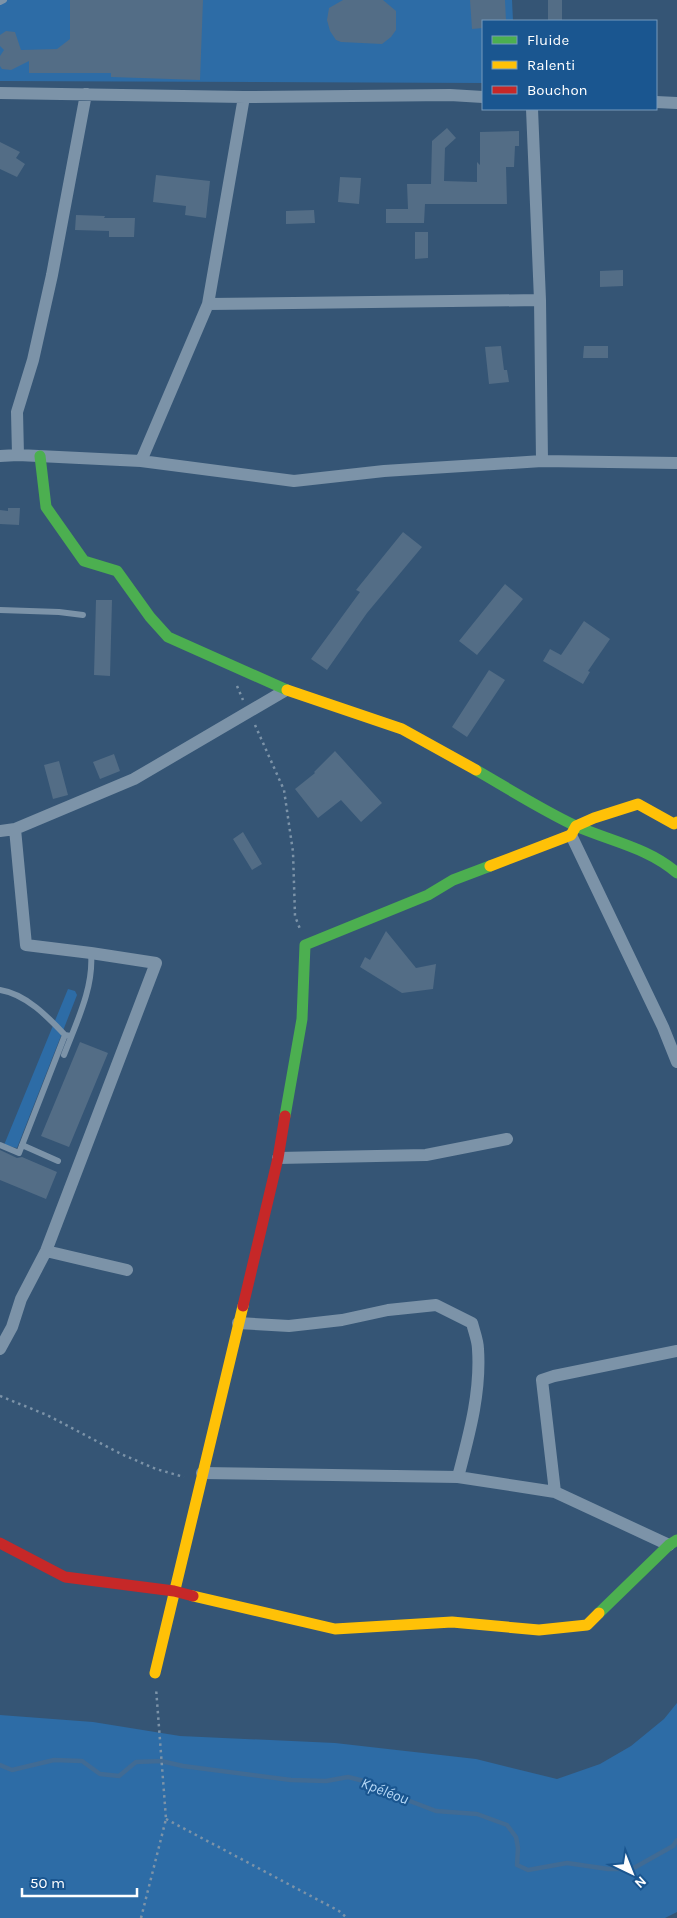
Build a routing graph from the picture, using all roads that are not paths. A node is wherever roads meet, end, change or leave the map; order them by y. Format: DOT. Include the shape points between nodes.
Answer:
graph roads {
  1 [pos="4,0"];
  2 [pos="0,2"];
  3 [pos="0,93"];
  4 [pos="86,94"];
  5 [pos="244,97"];
  6 [pos="482,97"];
  7 [pos="657,102"];
  8 [pos="677,103"];
  9 [pos="532,110"];
  10 [pos="540,300"];
  11 [pos="208,304"];
  12 [pos="18,455"];
  13 [pos="0,456"];
  14 [pos="40,456"];
  15 [pos="141,461"];
  16 [pos="542,461"];
  17 [pos="677,463"];
  18 [pos="0,610"];
  19 [pos="83,615"];
  20 [pos="286,690"];
  21 [pos="677,822"];
  22 [pos="15,829"];
  23 [pos="0,831"];
  24 [pos="574,831"];
  25 [pos="677,872"];
  26 [pos="91,953"];
  27 [pos="0,990"];
  28 [pos="68,1035"];
  29 [pos="64,1055"];
  30 [pos="677,1062"];
  31 [pos="507,1138"];
  32 [pos="0,1145"];
  33 [pos="22,1145"];
  34 [pos="278,1158"];
  35 [pos="58,1161"];
  36 [pos="46,1251"];
  37 [pos="127,1270"];
  38 [pos="238,1323"];
  39 [pos="0,1349"];
  40 [pos="677,1351"];
  41 [pos="458,1477"];
  42 [pos="201,1478"];
  43 [pos="555,1492"];
  44 [pos="673,1542"];
  45 [pos="0,1543"];
  46 [pos="174,1591"];
  47 [pos="154,1673"];
  1 -- 2 [label="lane"];
  3 -- 4 [label="street"];
  4 -- 5 [label="street"];
  4 -- 12 [label="street" via="42,322 17,412"];
  5 -- 6 [label="street"];
  5 -- 11 [label="street"];
  7 -- 8 [label="street"];
  9 -- 10 [label="street"];
  10 -- 11 [label="street"];
  10 -- 16 [label="street"];
  11 -- 15 [label="street"];
  12 -- 13 [label="street"];
  12 -- 14 [label="street"];
  14 -- 15 [label="street"];
  14 -- 20 [label="street" via="46,507 84,561 117,571 168,637"];
  15 -- 16 [label="street" via="294,481"];
  16 -- 17 [label="street"];
  18 -- 19 [label="lane"];
  20 -- 22 [label="street" via="134,779"];
  20 -- 24 [label="street" via="402,729"];
  21 -- 24 [label="street" via="674,824 638,804 594,818"];
  22 -- 23 [label="street"];
  22 -- 26 [label="street" via="26,945"];
  24 -- 25 [label="street" via="640,851"];
  24 -- 30 [label="street"];
  24 -- 34 [label="street" via="305,945 302,1019"];
  26 -- 28 [label="lane" via="90,985"];
  26 -- 36 [label="street" via="156,963"];
  27 -- 28 [label="lane" via="24,999"];
  28 -- 29 [label="lane"];
  28 -- 33 [label="lane"];
  31 -- 34 [label="street" via="426,1155"];
  32 -- 33 [label="lane" via="19,1153"];
  33 -- 35 [label="lane"];
  34 -- 38 [label="street"];
  36 -- 37 [label="street"];
  36 -- 39 [label="street"];
  38 -- 41 [label="street" via="288,1326 436,1305 472,1323 478,1349 476,1396"];
  38 -- 42 [label="street"];
  40 -- 43 [label="street" via="542,1380"];
  41 -- 42 [label="street"];
  41 -- 43 [label="street"];
  42 -- 46 [label="street"];
  43 -- 44 [label="street"];
  44 -- 46 [label="street" via="587,1625 539,1630 452,1622 335,1629"];
  45 -- 46 [label="street" via="65,1577"];
  46 -- 47 [label="street"];
}
